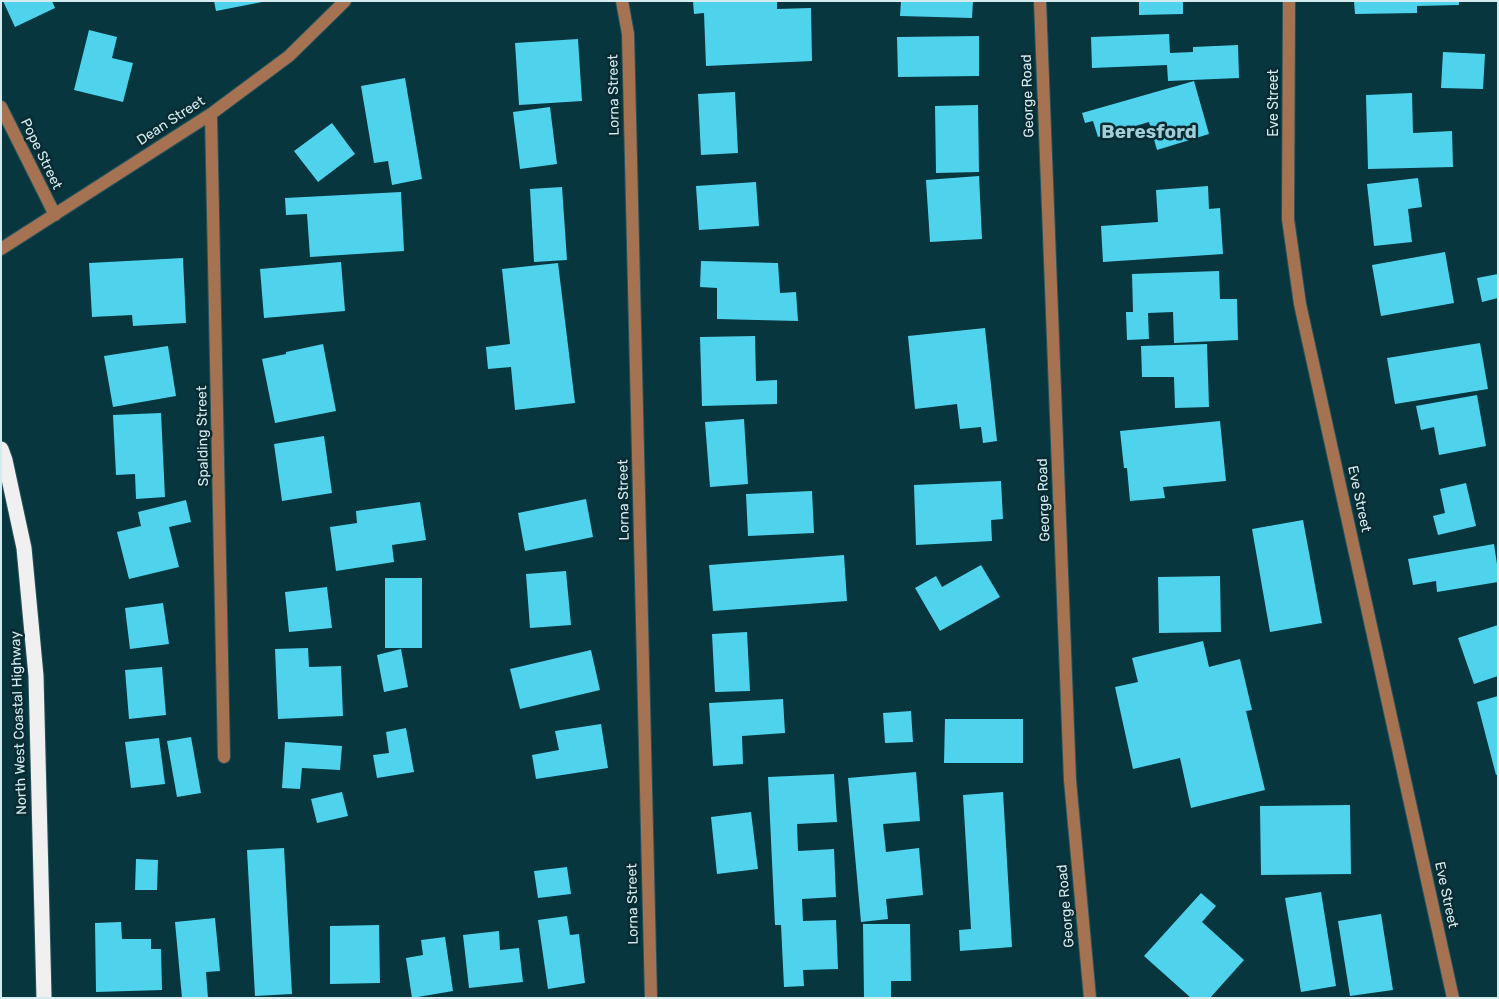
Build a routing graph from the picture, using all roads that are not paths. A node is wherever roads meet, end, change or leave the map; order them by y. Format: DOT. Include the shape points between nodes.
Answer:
graph roads {
  1 [pos="345,1"];
  2 [pos="622,1"];
  3 [pos="1040,1"];
  4 [pos="1289,1"];
  5 [pos="1,107"];
  6 [pos="211,114"];
  7 [pos="55,215"];
  8 [pos="1,249"];
  9 [pos="1,449"];
  10 [pos="224,757"];
  11 [pos="44,998"];
  12 [pos="651,998"];
  13 [pos="1090,998"];
  14 [pos="1453,998"];
  1 -- 6 [label="street, Dean Street" via="289,56"];
  2 -- 12 [label="street, Lorna Street" via="628,34"];
  3 -- 13 [label="street, George Road" via="1070,780"];
  4 -- 14 [label="street, Eve Street" via="1288,219 1300,304"];
  5 -- 7 [label="street, Pope Street"];
  6 -- 7 [label="street, Dean Street"];
  6 -- 10 [label="street, Spalding Street"];
  7 -- 8 [label="street, Dean Street"];
  9 -- 11 [label="highway, North West Coastal Highway" via="24,548 36,676"];
}
